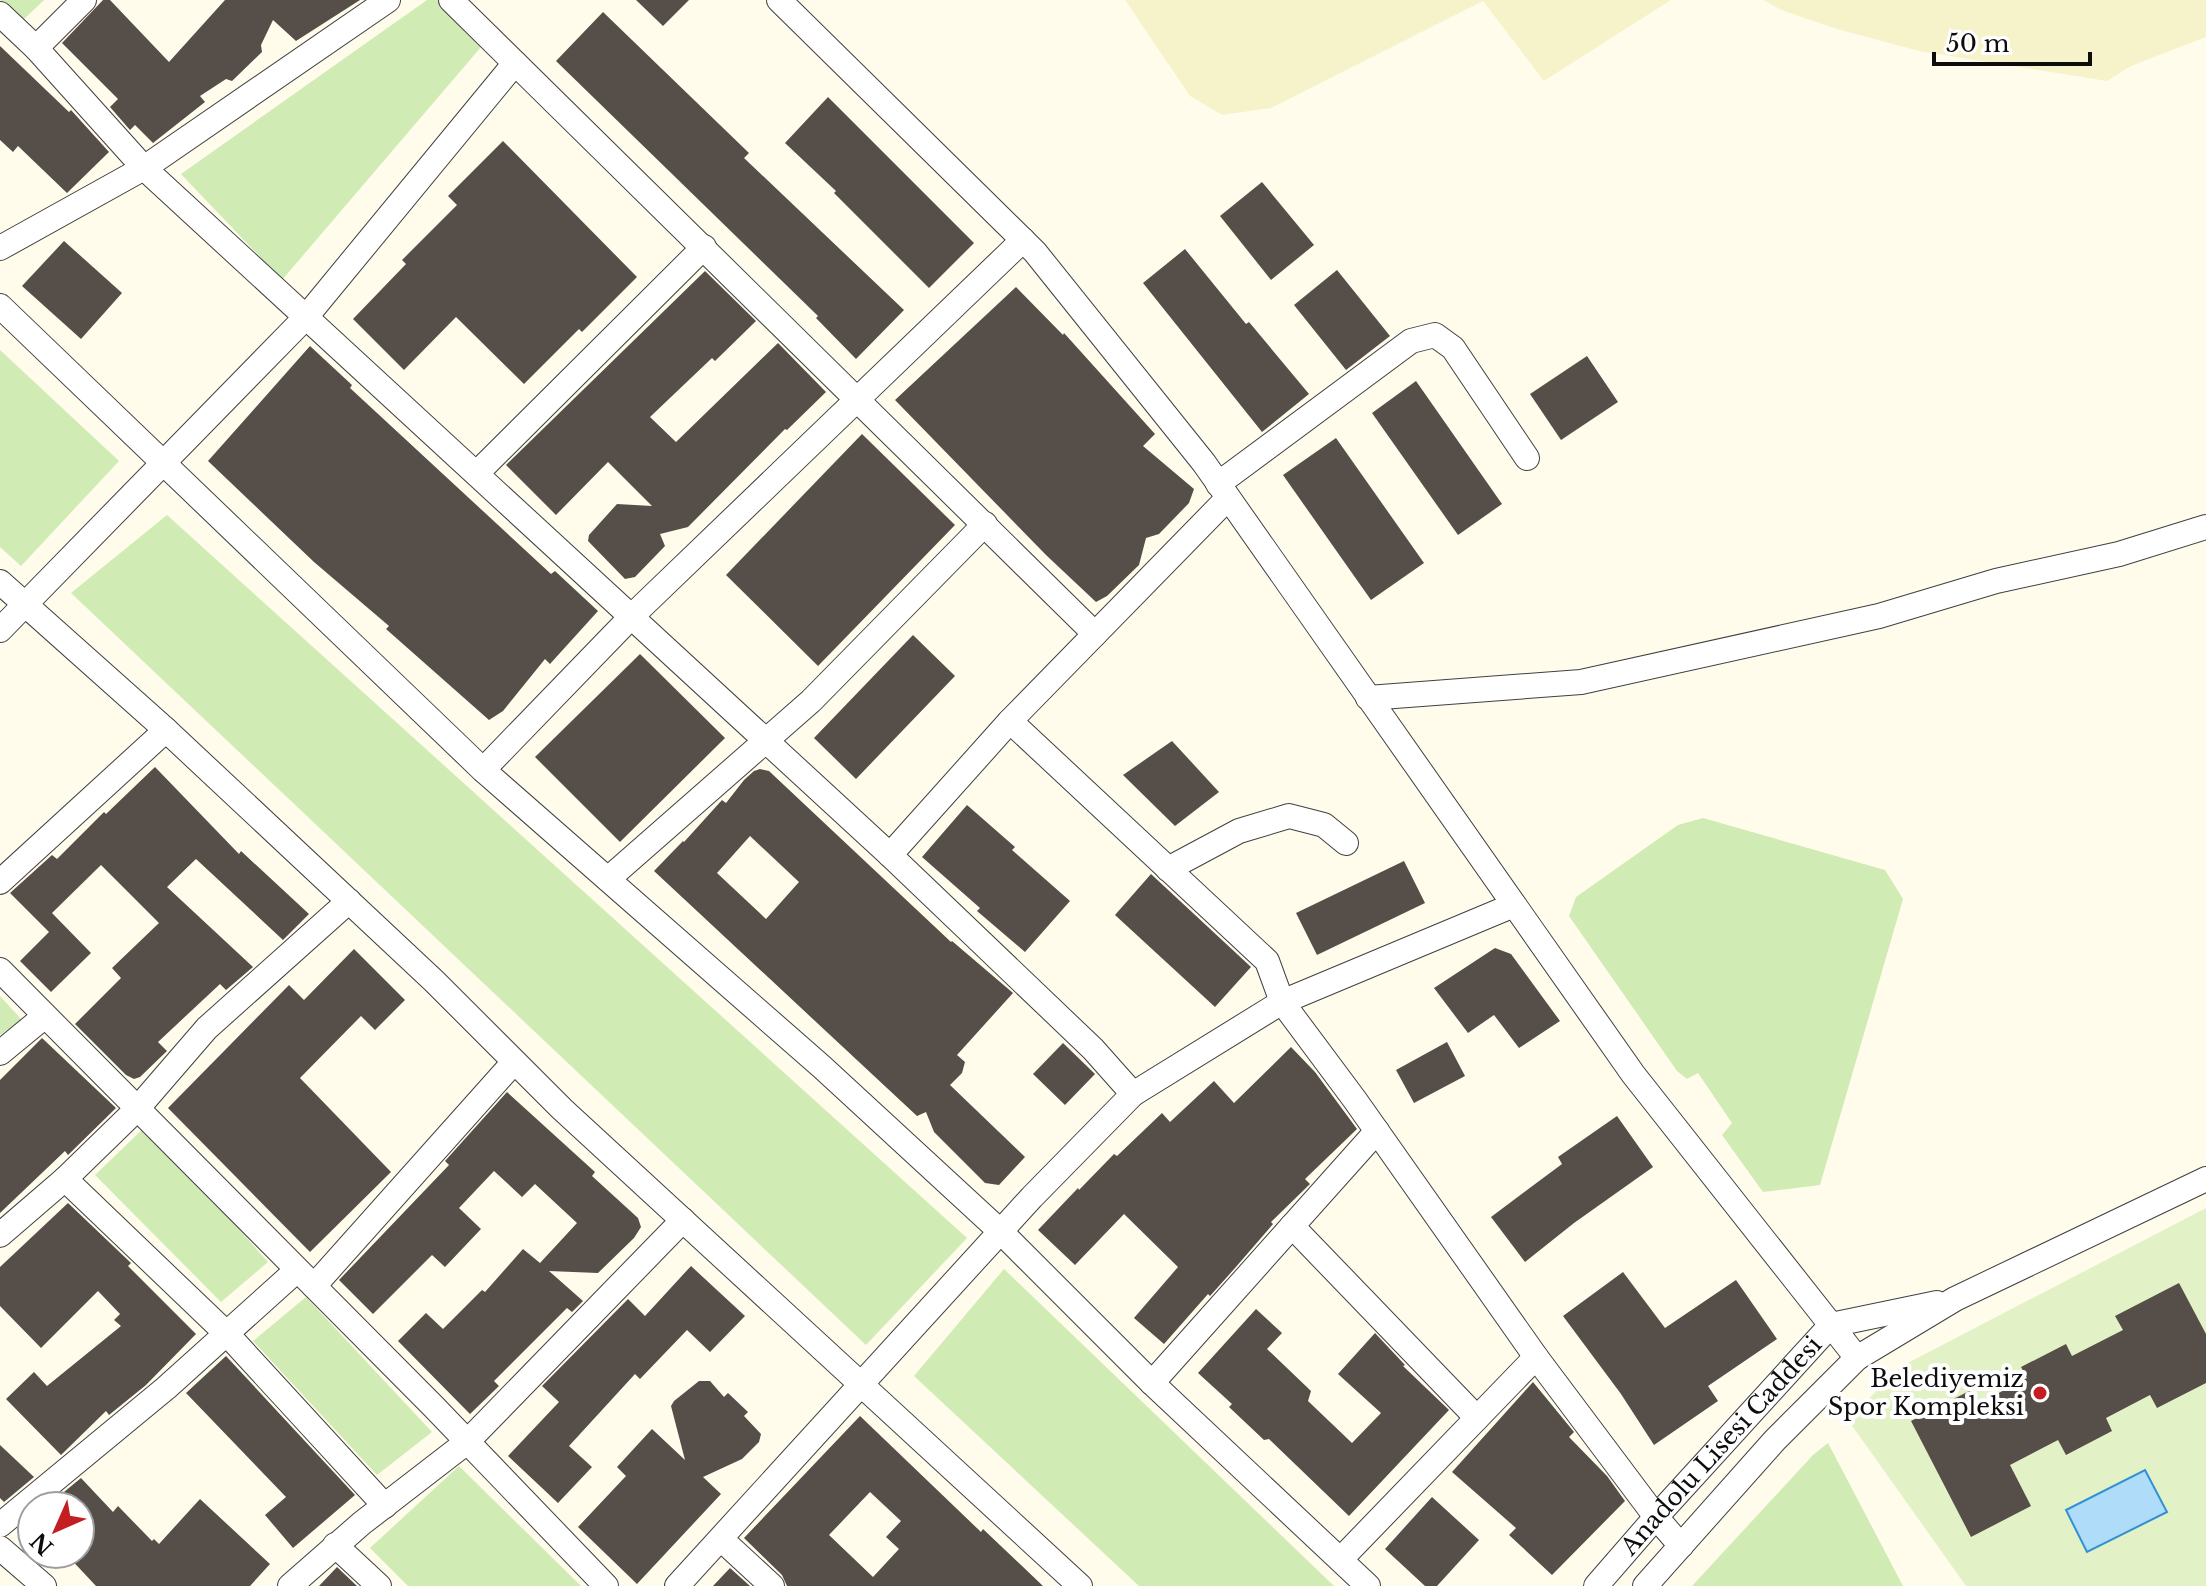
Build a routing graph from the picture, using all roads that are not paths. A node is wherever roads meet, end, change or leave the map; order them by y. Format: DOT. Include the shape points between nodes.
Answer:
graph roads {
  1 [pos="84,0"];
  2 [pos="388,0"];
  3 [pos="451,0"];
  4 [pos="779,0"];
  5 [pos="0,14"];
  6 [pos="36,48"];
  7 [pos="515,63"];
  8 [pos="144,168"];
  9 [pos="1023,240"];
  10 [pos="704,247"];
  11 [pos="0,248"];
  12 [pos="0,306"];
  13 [pos="306,317"];
  14 [pos="856,399"];
  15 [pos="1527,458"];
  16 [pos="163,462"];
  17 [pos="477,473"];
  18 [pos="1223,491"];
  19 [pos="985,524"];
  20 [pos="2206,527"];
  21 [pos="0,582"];
  22 [pos="26,604"];
  23 [pos="632,616"];
  24 [pos="0,630"];
  25 [pos="1095,634"];
  26 [pos="1368,698"];
  27 [pos="1010,721"];
  28 [pos="166,730"];
  29 [pos="766,743"];
  30 [pos="483,770"];
  31 [pos="1346,843"];
  32 [pos="890,855"];
  33 [pos="1168,869"];
  34 [pos="608,879"];
  35 [pos="0,882"];
  36 [pos="349,901"];
  37 [pos="1514,905"];
  38 [pos="0,970"];
  39 [pos="1282,1002"];
  40 [pos="45,1016"];
  41 [pos="0,1053"];
  42 [pos="514,1062"];
  43 [pos="1133,1094"];
  44 [pos="137,1109"];
  45 [pos="1377,1131"];
  46 [pos="65,1179"];
  47 [pos="2206,1179"];
  48 [pos="683,1220"];
  49 [pos="1292,1226"];
  50 [pos="1001,1232"];
  51 [pos="0,1235"];
  52 [pos="306,1278"];
  53 [pos="1955,1299"];
  54 [pos="1831,1325"];
  55 [pos="227,1334"];
  56 [pos="1536,1357"];
  57 [pos="1857,1358"];
  58 [pos="1152,1383"];
  59 [pos="863,1385"];
  60 [pos="1477,1418"];
  61 [pos="467,1442"];
  62 [pos="385,1506"];
  63 [pos="1656,1517"];
  64 [pos="0,1525"];
  65 [pos="721,1539"];
  66 [pos="335,1545"];
  67 [pos="1681,1546"];
  68 [pos="2,1552"];
  69 [pos="1341,1559"];
  70 [pos="44,1586"];
  71 [pos="290,1586"];
  72 [pos="379,1586"];
  73 [pos="606,1586"];
  74 [pos="677,1586"];
  75 [pos="772,1586"];
  76 [pos="1080,1586"];
  77 [pos="1368,1586"];
  78 [pos="1596,1586"];
  79 [pos="1645,1586"];
  1 -- 6 [label="street"];
  2 -- 8 [label="street"];
  3 -- 7 [label="street"];
  4 -- 9 [label="street"];
  5 -- 6 [label="street"];
  6 -- 8 [label="street"];
  7 -- 10 [label="street"];
  7 -- 13 [label="street"];
  8 -- 11 [label="street"];
  8 -- 13 [label="street"];
  9 -- 14 [label="street"];
  9 -- 18 [label="street"];
  10 -- 14 [label="street"];
  10 -- 17 [label="street"];
  12 -- 16 [label="street"];
  13 -- 16 [label="street"];
  13 -- 17 [label="street"];
  14 -- 19 [label="street"];
  14 -- 23 [label="street"];
  15 -- 18 [label="street" via="1453,348 1435,335 1411,341"];
  16 -- 22 [label="street"];
  16 -- 30 [label="street"];
  17 -- 23 [label="street"];
  18 -- 25 [label="street"];
  18 -- 26 [label="street"];
  19 -- 25 [label="street"];
  19 -- 29 [label="street"];
  20 -- 26 [label="street" via="1879,616 1581,682"];
  21 -- 22 [label="street"];
  22 -- 24 [label="street"];
  22 -- 28 [label="street"];
  23 -- 29 [label="street"];
  23 -- 30 [label="street"];
  25 -- 27 [label="street"];
  26 -- 37 [label="street"];
  27 -- 32 [label="street"];
  27 -- 33 [label="street"];
  28 -- 35 [label="street"];
  28 -- 36 [label="street"];
  29 -- 32 [label="street"];
  29 -- 34 [label="street"];
  30 -- 34 [label="street"];
  31 -- 33 [label="street" via="1324,825 1289,816 1239,831"];
  32 -- 43 [label="street" via="1093,1049"];
  33 -- 39 [label="street" via="1267,961"];
  34 -- 50 [label="street"];
  36 -- 42 [label="street"];
  36 -- 44 [label="street" via="207,1028"];
  37 -- 39 [label="street"];
  37 -- 54 [label="street" via="1633,1074"];
  38 -- 40 [label="street"];
  39 -- 43 [label="street"];
  39 -- 45 [label="street"];
  40 -- 41 [label="street"];
  40 -- 44 [label="street"];
  42 -- 48 [label="street"];
  42 -- 52 [label="street"];
  43 -- 50 [label="street"];
  44 -- 46 [label="street"];
  44 -- 52 [label="street"];
  45 -- 49 [label="street"];
  45 -- 56 [label="street"];
  46 -- 51 [label="street"];
  46 -- 55 [label="street"];
  47 -- 53 [label="street"];
  48 -- 59 [label="street"];
  48 -- 61 [label="street"];
  49 -- 58 [label="street"];
  49 -- 60 [label="street"];
  50 -- 58 [label="street"];
  50 -- 59 [label="street"];
  52 -- 55 [label="street"];
  52 -- 61 [label="street"];
  53 -- 54 [label="street, Anadolu Lisesi Caddesi"];
  53 -- 57 [label="street, Anadolu Lisesi Caddesi"];
  54 -- 57 [label="street"];
  54 -- 63 [label="street, Anadolu Lisesi Caddesi"];
  55 -- 62 [label="street"];
  55 -- 64 [label="street"];
  56 -- 60 [label="street"];
  56 -- 63 [label="street"];
  57 -- 67 [label="street, Anadolu Lisesi Caddesi"];
  58 -- 69 [label="street"];
  59 -- 65 [label="street"];
  59 -- 76 [label="street"];
  60 -- 69 [label="street"];
  61 -- 62 [label="street"];
  61 -- 73 [label="street"];
  62 -- 66 [label="street"];
  63 -- 67 [label="street"];
  63 -- 78 [label="street, Anadolu Lisesi Caddesi"];
  65 -- 74 [label="street"];
  65 -- 75 [label="street"];
  66 -- 71 [label="street"];
  66 -- 72 [label="street"];
  67 -- 79 [label="street, Anadolu Lisesi Caddesi"];
  68 -- 70 [label="street"];
  69 -- 77 [label="street"];
}
